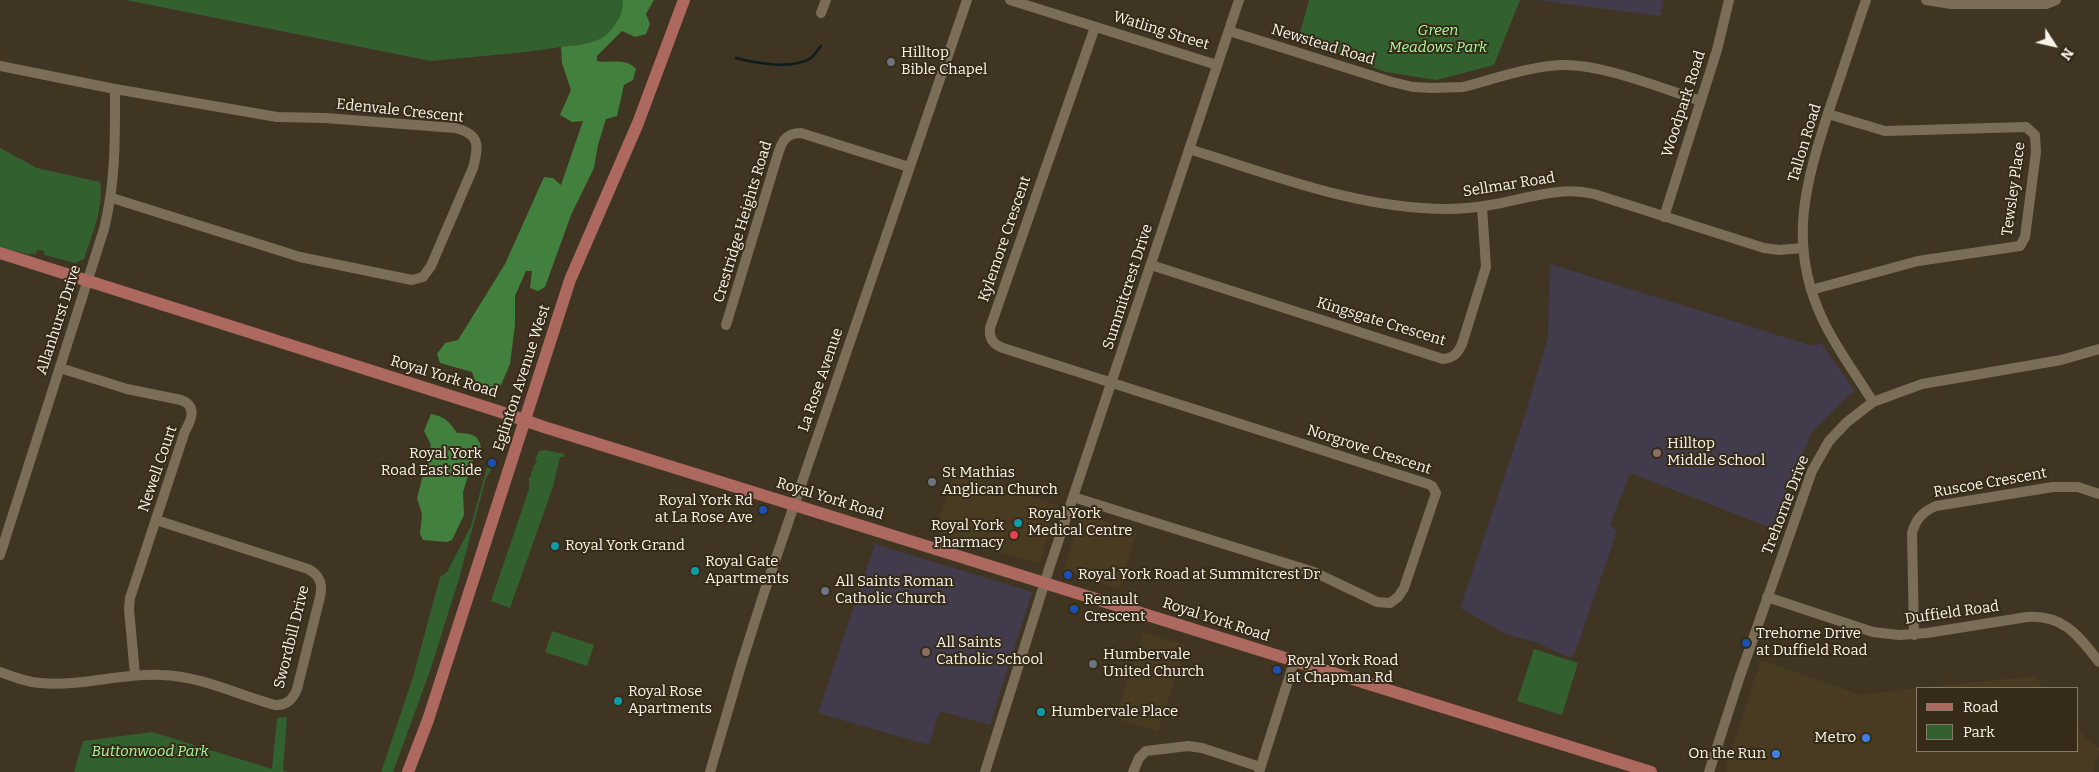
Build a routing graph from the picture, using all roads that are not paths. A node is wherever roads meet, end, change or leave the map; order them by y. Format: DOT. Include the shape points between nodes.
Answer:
graph roads {
  1 [pos="684,0"];
  2 [pos="826,0"];
  3 [pos="967,0"];
  4 [pos="1010,0"];
  5 [pos="1239,0"];
  6 [pos="1729,0"];
  7 [pos="1866,0"];
  8 [pos="1926,0"];
  9 [pos="2056,0"];
  10 [pos="822,13"];
  11 [pos="1095,27"];
  12 [pos="1229,31"];
  13 [pos="1217,65"];
  14 [pos="0,66"];
  15 [pos="115,89"];
  16 [pos="1701,100"];
  17 [pos="1828,114"];
  18 [pos="1189,149"];
  19 [pos="909,167"];
  20 [pos="112,198"];
  21 [pos="1482,207"];
  22 [pos="1664,216"];
  23 [pos="1803,248"];
  24 [pos="0,253"];
  25 [pos="1151,264"];
  26 [pos="88,281"];
  27 [pos="1811,290"];
  28 [pos="726,325"];
  29 [pos="2099,349"];
  30 [pos="60,368"];
  31 [pos="1112,383"];
  32 [pos="1873,402"];
  33 [pos="524,420"];
  34 [pos="2099,494"];
  35 [pos="1073,497"];
  36 [pos="795,505"];
  37 [pos="156,520"];
  38 [pos="0,555"];
  39 [pos="1044,583"];
  40 [pos="1767,597"];
  41 [pos="1914,635"];
  42 [pos="1294,662"];
  43 [pos="2099,662"];
  44 [pos="0,672"];
  45 [pos="135,675"];
  46 [pos="1259,769"];
  47 [pos="408,772"];
  48 [pos="710,772"];
  49 [pos="985,772"];
  50 [pos="1133,772"];
  51 [pos="1651,772"];
  52 [pos="1709,772"];
  1 -- 33 [label="main road, Eglinton Avenue West" via="638,123 570,280"];
  2 -- 10 [label="street"];
  3 -- 19 [label="street, La Rose Avenue"];
  4 -- 11 [label="street, Watling Street"];
  5 -- 12 [label="street, Summitcrest Drive"];
  6 -- 16 [label="street, Woodpark Road"];
  7 -- 17 [label="street, Tallon Road"];
  8 -- 9 [label="street" via="1951,4 2046,4"];
  11 -- 13 [label="street, Watling Street"];
  11 -- 31 [label="street, Kylemore Crescent" via="990,335 992,342 1002,348"];
  12 -- 13 [label="street, Summitcrest Drive"];
  12 -- 16 [label="street, Newstead Road" via="1413,87 1463,87 1544,66 1562,65 1602,70"];
  13 -- 18 [label="street, Summitcrest Drive"];
  14 -- 15 [label="street, Edenvale Crescent"];
  15 -- 20 [label="street, Allanhurst Drive"];
  15 -- 20 [label="street, Edenvale Crescent" via="277,117 455,128 475,138 477,151 473,168 431,266 423,277 412,280 300,257"];
  16 -- 22 [label="street, Woodpark Road"];
  17 -- 23 [label="street, Tallon Road" via="1806,187"];
  17 -- 27 [label="street, Tewsley Place" via="1885,131 2026,127 2035,135 2036,152 2025,237 2020,246 1918,260"];
  18 -- 21 [label="street, Sellmar Road" via="1357,199 1418,208"];
  18 -- 25 [label="street, Summitcrest Drive"];
  19 -- 28 [label="street, Crestridge Heights Road" via="801,133 788,135 778,154"];
  19 -- 36 [label="street, La Rose Avenue"];
  20 -- 26 [label="street, Allanhurst Drive"];
  21 -- 22 [label="street, Sellmar Road" via="1556,192 1577,191"];
  21 -- 25 [label="street, Kingsgate Crescent" via="1486,267 1462,344 1449,359"];
  22 -- 23 [label="street, Sellmar Road" via="1764,248"];
  23 -- 27 [label="street, Tallon Road"];
  24 -- 26 [label="main road, Royal York Road"];
  25 -- 31 [label="street, Summitcrest Drive"];
  26 -- 30 [label="street, Allanhurst Drive"];
  26 -- 33 [label="main road, Royal York Road"];
  27 -- 32 [label="street, Tallon Road" via="1822,318"];
  29 -- 32 [label="street, Trehorne Drive" via="2061,360 1922,384"];
  30 -- 37 [label="street, Newell Court" via="127,389 181,400 189,405 192,416"];
  30 -- 38 [label="street, Allanhurst Drive"];
  31 -- 35 [label="street, Summitcrest Drive"];
  31 -- 35 [label="street, Norgrove Crescent" via="1428,484 1435,489 1435,498 1402,593 1384,603 1314,572"];
  32 -- 40 [label="street, Trehorne Drive" via="1828,441 1812,471"];
  33 -- 36 [label="main road, Royal York Road"];
  33 -- 47 [label="main road, Eglinton Avenue West" via="428,720"];
  34 -- 41 [label="street, Ruscoe Crescent" via="2078,487 2053,487 1936,506 1920,515 1912,533"];
  35 -- 39 [label="street, Summitcrest Drive"];
  36 -- 39 [label="main road, Royal York Road"];
  36 -- 48 [label="street, La Rose Avenue" via="744,654"];
  37 -- 45 [label="street, Newell Court" via="130,598"];
  37 -- 45 [label="street, Swordbill Drive" via="308,569 319,578 321,590 297,689 285,704 268,703 179,677"];
  39 -- 42 [label="main road, Royal York Road"];
  39 -- 49 [label="street"];
  40 -- 41 [label="street, Duffield Road" via="1873,632"];
  40 -- 52 [label="street, Trehorne Drive"];
  41 -- 43 [label="street, Duffield Road" via="2040,616 2068,627"];
  42 -- 46 [label="street"];
  42 -- 51 [label="main road, Royal York Road"];
  44 -- 45 [label="street, Swordbill Drive" via="29,682 47,684"];
  46 -- 50 [label="street" via="1188,746 1146,751"];
}
